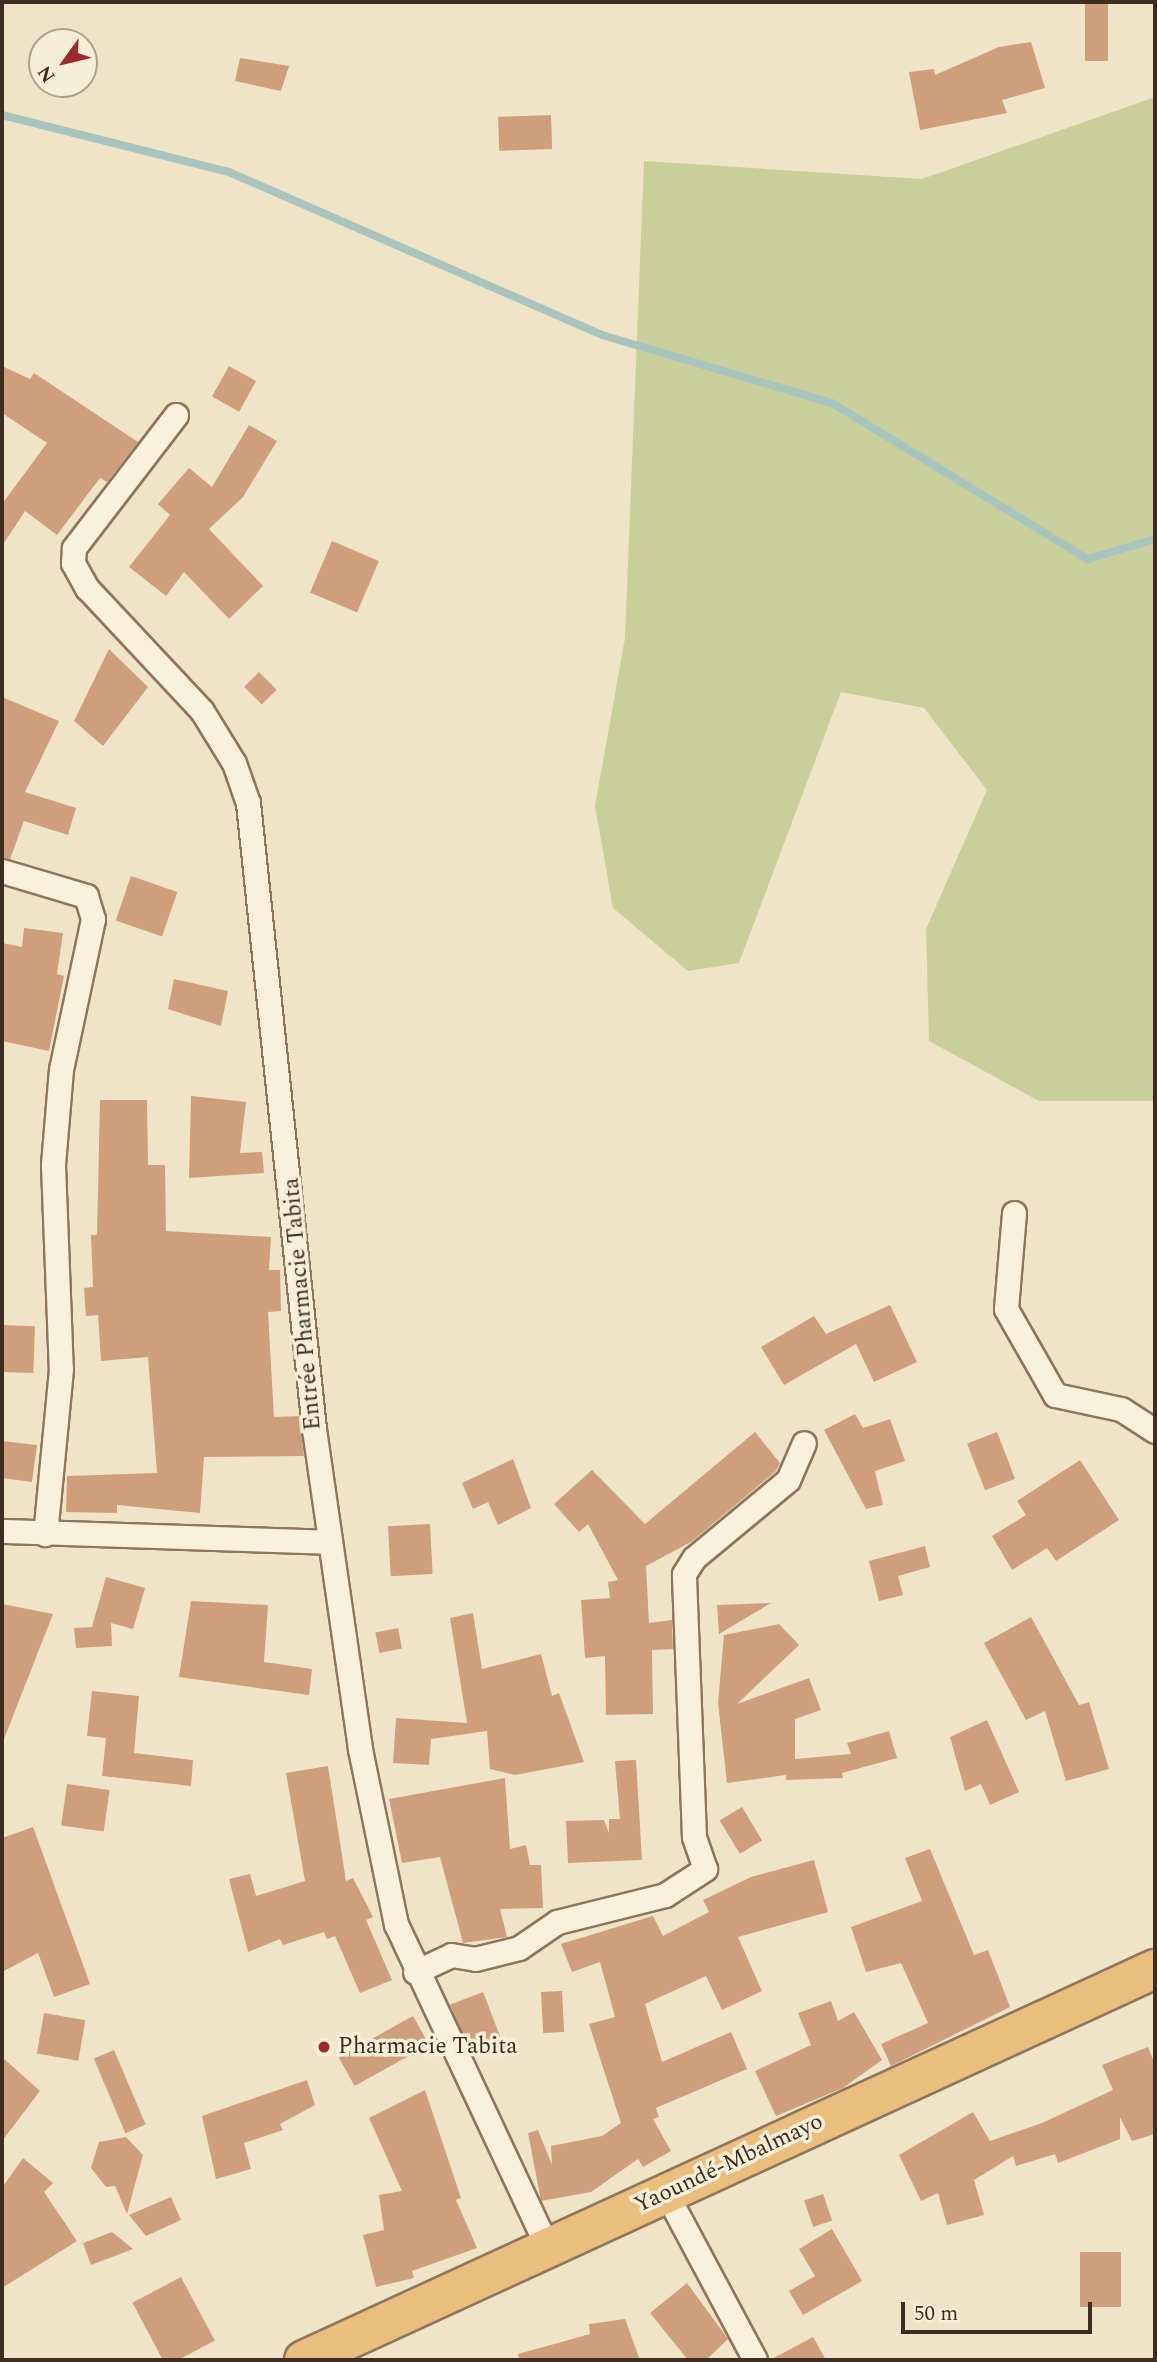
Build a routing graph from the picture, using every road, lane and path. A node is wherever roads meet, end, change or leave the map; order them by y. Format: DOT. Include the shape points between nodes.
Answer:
graph roads {
  1 [pos="176,415"];
  2 [pos="2,871"];
  3 [pos="1014,1213"];
  4 [pos="1155,1431"];
  5 [pos="804,1443"];
  6 [pos="2,1531"];
  7 [pos="45,1534"];
  8 [pos="330,1542"];
  9 [pos="1155,1969"];
  10 [pos="415,1972"];
  11 [pos="666,2193"];
  12 [pos="548,2248"];
  13 [pos="304,2360"];
  14 [pos="755,2360"];
  1 -- 8 [label="street, Entrée Pharmacie Tabita" via="74,548 73,563 88,588 202,711 234,763 248,803"];
  2 -- 7 [label="street" via="86,896 93,919 61,1069 53,1165 61,1369"];
  3 -- 4 [label="street" via="1006,1310 1055,1395 1121,1409"];
  5 -- 10 [label="street" via="788,1480 694,1558 684,1574 694,1837 705,1869 665,1895 557,1922 519,1948 475,1959 452,1955"];
  6 -- 7 [label="street"];
  7 -- 8 [label="street"];
  8 -- 10 [label="street, Entrée Pharmacie Tabita" via="363,1763 396,1924"];
  9 -- 11 [label="highway, Yaoundé-Mbalmayo"];
  10 -- 12 [label="street, Entrée Pharmacie Tabita"];
  11 -- 12 [label="highway, Yaoundé-Mbalmayo"];
  11 -- 14 [label="street"];
  12 -- 13 [label="highway, Yaoundé-Mbalmayo"];
}
